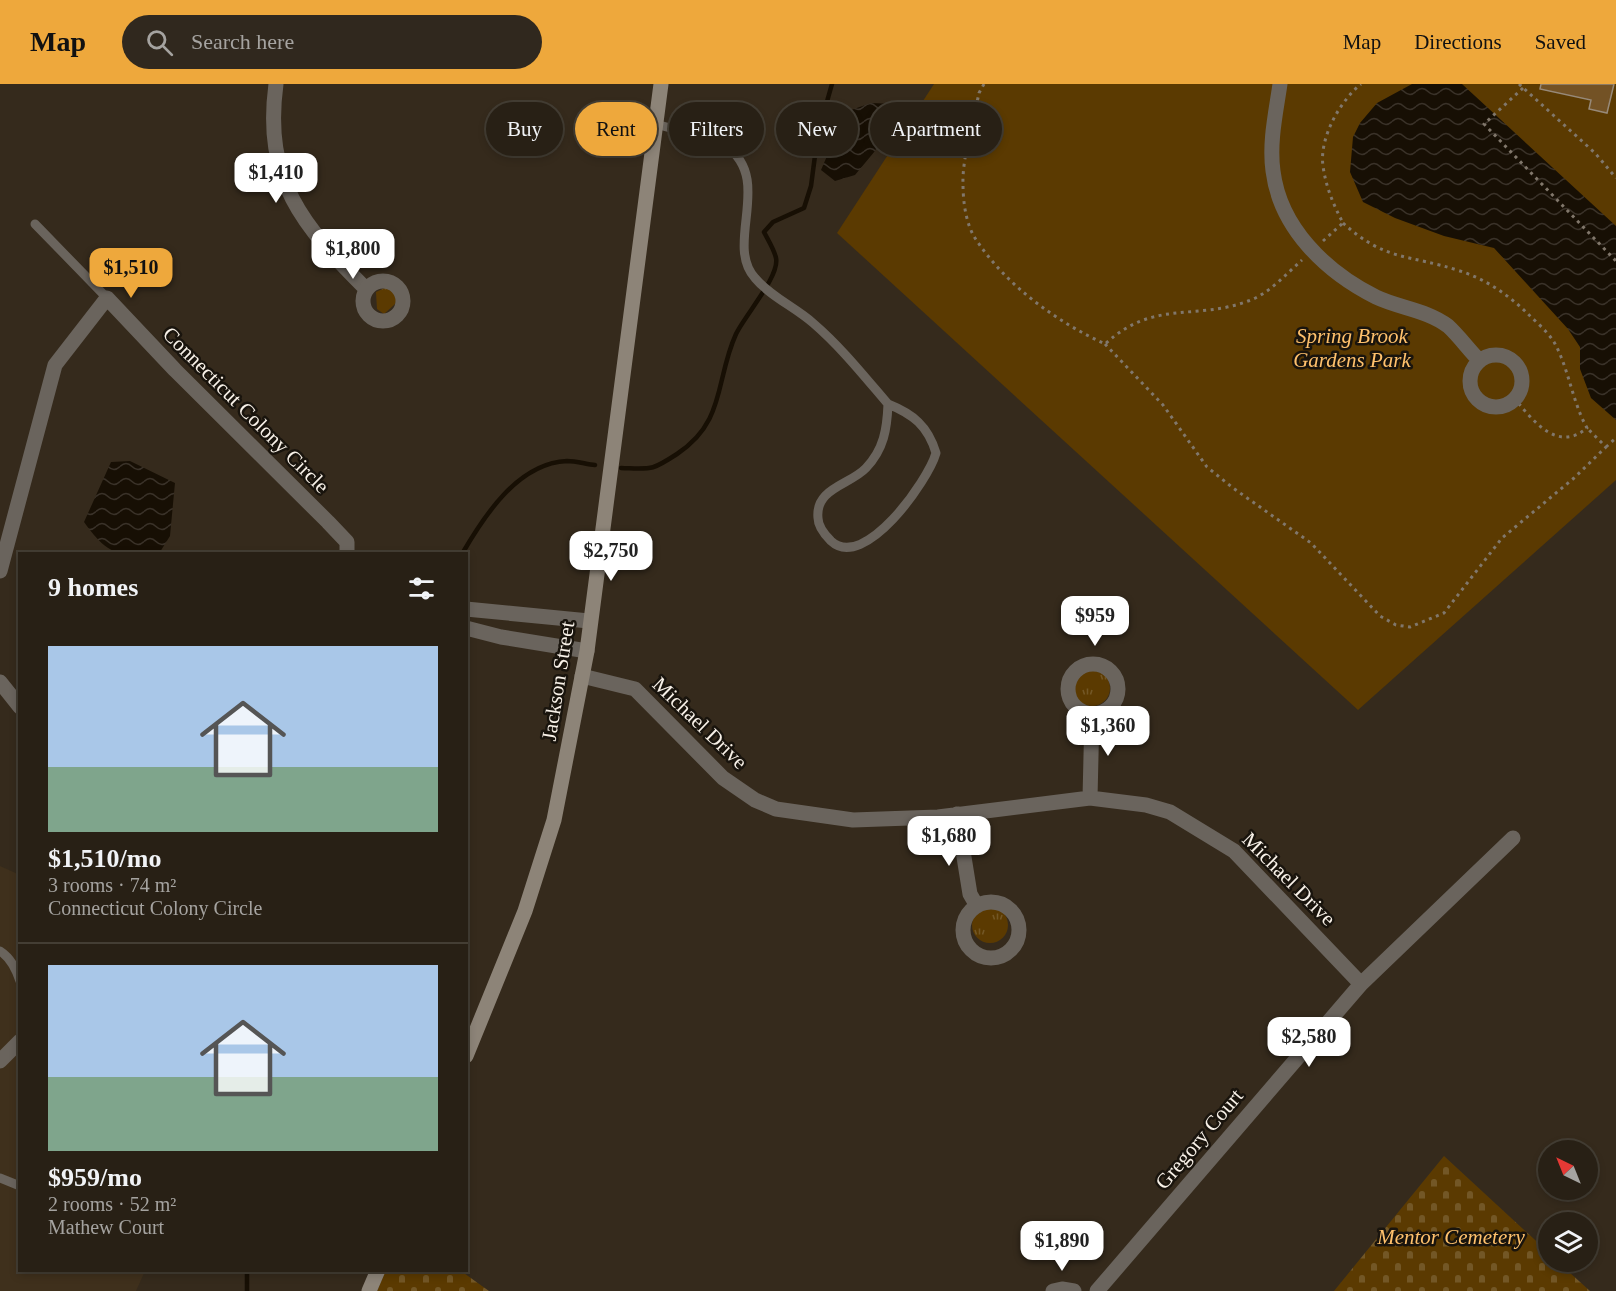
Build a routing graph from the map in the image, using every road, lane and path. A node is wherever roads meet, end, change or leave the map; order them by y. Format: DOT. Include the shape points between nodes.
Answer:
graph roads {
  1 [pos="276,84"];
  2 [pos="661,84"];
  3 [pos="984,84"];
  4 [pos="1280,84"];
  5 [pos="1361,84"];
  6 [pos="1518,84"];
  7 [pos="1523,88"];
  8 [pos="657,116"];
  9 [pos="657,124"];
  10 [pos="652,156"];
  11 [pos="1616,178"];
  12 [pos="1343,223"];
  13 [pos="35,224"];
  14 [pos="1313,250"];
  15 [pos="1616,261"];
  16 [pos="366,289"];
  17 [pos="107,298"];
  18 [pos="1105,344"];
  19 [pos="1479,360"];
  20 [pos="1515,399"];
  21 [pos="888,404"];
  22 [pos="1587,428"];
  23 [pos="1616,438"];
  24 [pos="1606,447"];
  25 [pos="347,552"];
  26 [pos="0,571"];
  27 [pos="468,609"];
  28 [pos="589,621"];
  29 [pos="468,629"];
  30 [pos="587,651"];
  31 [pos="582,676"];
  32 [pos="0,682"];
  33 [pos="18,704"];
  34 [pos="1092,714"];
  35 [pos="1090,798"];
  36 [pos="957,814"];
  37 [pos="1513,838"];
  38 [pos="977,906"];
  39 [pos="0,951"];
  40 [pos="18,976"];
  41 [pos="1361,984"];
  42 [pos="18,1043"];
  43 [pos="468,1051"];
  44 [pos="0,1061"];
  45 [pos="0,1178"];
  46 [pos="18,1185"];
  47 [pos="377,1272"];
  48 [pos="369,1291"];
  49 [pos="1053,1291"];
  50 [pos="1074,1291"];
  51 [pos="1097,1291"];
  1 -- 16 [label="street" via="276,142 289,194 312,232"];
  2 -- 8 [label="street, Jackson Street"];
  3 -- 18 [label="path" via="962,182 966,213 976,240 1011,280 1048,310"];
  4 -- 14 [label="street" via="1273,126 1273,170 1281,205"];
  5 -- 12 [label="path" via="1339,110 1328,134 1322,164 1330,199"];
  6 -- 7 [label="path"];
  7 -- 11 [label="path" via="1595,153"];
  7 -- 15 [label="path" via="1484,124"];
  9 -- 21 [label="lane" via="710,139 736,155 747,179 750,207 744,257 754,278 813,323"];
  10 -- 28 [label="street, Jackson Street"];
  12 -- 14 [label="path"];
  12 -- 22 [label="path" via="1379,250 1462,271 1505,294 1554,343"];
  13 -- 17 [label="lane, Connecticut Colony Circle"];
  14 -- 18 [label="path" via="1277,283 1251,300 1230,307 1159,315 1122,329"];
  14 -- 19 [label="street" via="1323,263 1377,298 1448,327"];
  17 -- 25 [label="street, Connecticut Colony Circle" via="347,542"];
  17 -- 26 [label="street" via="55,365"];
  18 -- 24 [label="path" via="1163,405 1207,467 1311,543 1380,616 1396,625 1410,627 1444,613 1502,538"];
  19 -- 20 [label="street" via="1495,354 1512,359 1522,383"];
  19 -- 20 [label="street" via="1470,375 1477,399 1491,407"];
  20 -- 22 [label="path" via="1550,434 1563,438 1580,435"];
  21 -- 21 [label="lane" via="883,443 874,457 865,469 828,492 819,504 818,519 824,534 836,545 852,547 869,542 931,470 936,453 923,425"];
  22 -- 24 [label="path"];
  23 -- 24 [label="path"];
  27 -- 28 [label="street"];
  28 -- 30 [label="street, Jackson Street"];
  29 -- 30 [label="street"];
  30 -- 31 [label="street, Jackson Street"];
  31 -- 36 [label="street, Michael Drive" via="635,689 723,778 776,809 853,820"];
  31 -- 43 [label="street, Jackson Street" via="554,820"];
  32 -- 33 [label="street"];
  34 -- 35 [label="street"];
  35 -- 36 [label="street, Michael Drive"];
  35 -- 41 [label="street, Michael Drive" via="1170,812 1221,841"];
  36 -- 38 [label="street" via="970,894"];
  37 -- 41 [label="street, Gregory Court"];
  39 -- 40 [label="lane"];
  41 -- 51 [label="street, Gregory Court"];
  42 -- 44 [label="street"];
  45 -- 46 [label="lane"];
  47 -- 48 [label="street"];
  49 -- 50 [label="street"];
}
